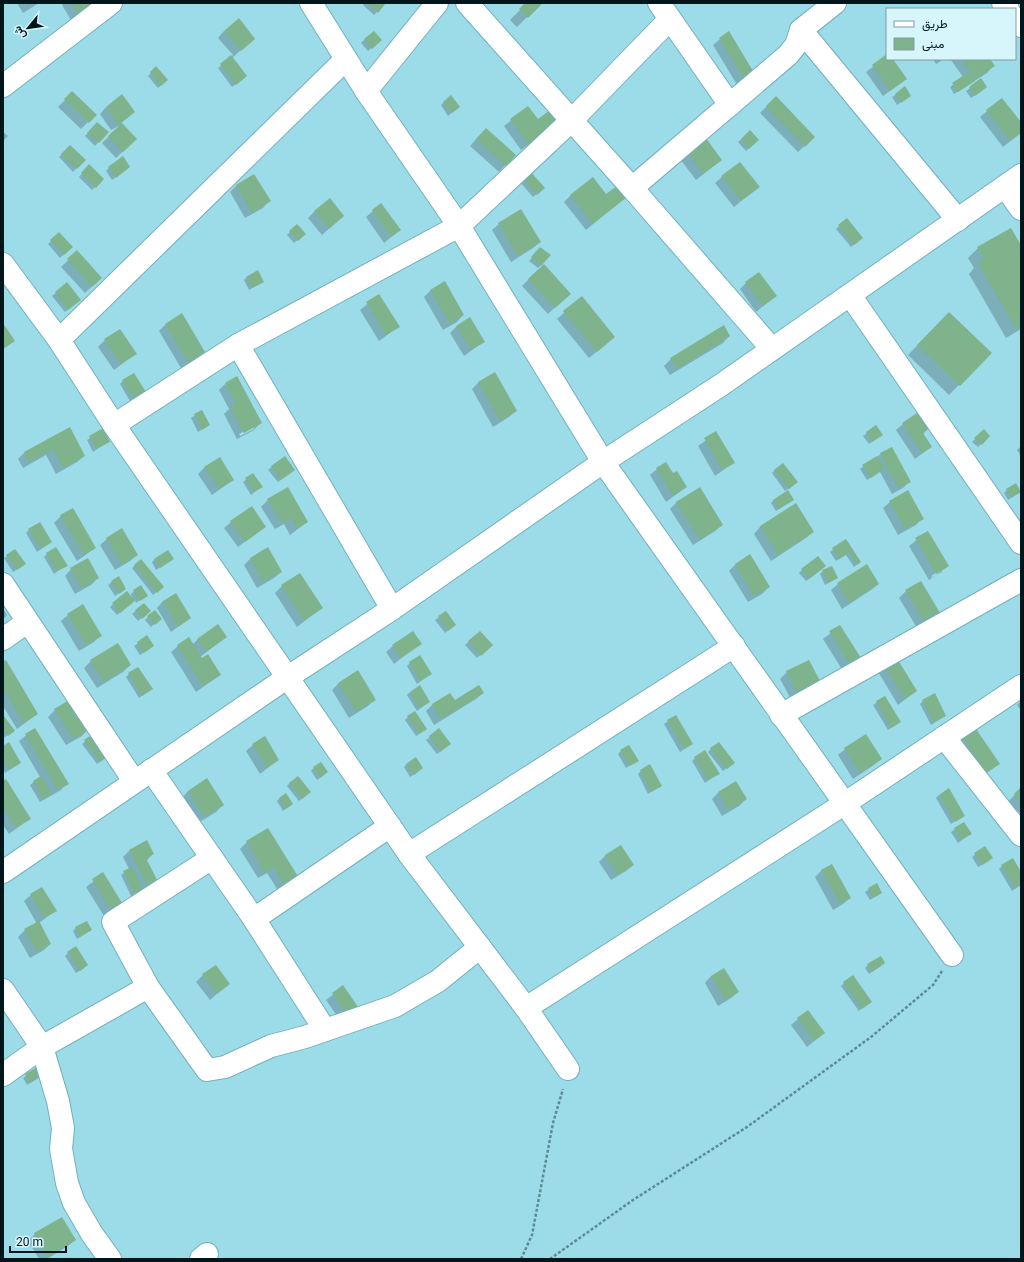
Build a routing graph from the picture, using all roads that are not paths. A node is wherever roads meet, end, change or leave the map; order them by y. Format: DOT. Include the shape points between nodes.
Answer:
graph roads {
  1 [pos="111,3"];
  2 [pos="311,3"];
  3 [pos="437,3"];
  4 [pos="467,3"];
  5 [pos="835,3"];
  6 [pos="665,11"];
  7 [pos="801,30"];
  8 [pos="346,59"];
  9 [pos="3,86"];
  10 [pos="366,91"];
  11 [pos="730,105"];
  12 [pos="572,120"];
  13 [pos="1013,181"];
  14 [pos="632,188"];
  15 [pos="1021,209"];
  16 [pos="958,220"];
  17 [pos="458,226"];
  18 [pos="3,264"];
  19 [pos="850,295"];
  20 [pos="59,340"];
  21 [pos="238,345"];
  22 [pos="772,349"];
  23 [pos="114,425"];
  24 [pos="603,462"];
  25 [pos="1021,543"];
  26 [pos="1021,580"];
  27 [pos="3,584"];
  28 [pos="392,609"];
  29 [pos="27,622"];
  30 [pos="3,639"];
  31 [pos="734,646"];
  32 [pos="288,677"];
  33 [pos="1021,686"];
  34 [pos="782,714"];
  35 [pos="944,737"];
  36 [pos="142,775"];
  37 [pos="844,804"];
  38 [pos="390,826"];
  39 [pos="1021,835"];
  40 [pos="409,854"];
  41 [pos="212,858"];
  42 [pos="3,872"];
  43 [pos="254,919"];
  44 [pos="480,947"];
  45 [pos="952,955"];
  46 [pos="148,987"];
  47 [pos="3,990"];
  48 [pos="526,1008"];
  49 [pos="325,1030"];
  50 [pos="42,1047"];
  51 [pos="568,1069"];
  52 [pos="3,1074"];
  53 [pos="110,1259"];
  1 -- 9 [label="street"];
  2 -- 8 [label="street"];
  3 -- 10 [label="street"];
  4 -- 12 [label="street"];
  5 -- 7 [label="street"];
  6 -- 11 [label="street"];
  6 -- 12 [label="street"];
  7 -- 11 [label="street" via="796,45 788,55"];
  7 -- 16 [label="street"];
  8 -- 10 [label="street"];
  8 -- 20 [label="street"];
  10 -- 17 [label="street"];
  11 -- 14 [label="street"];
  12 -- 14 [label="street"];
  12 -- 17 [label="street"];
  13 -- 15 [label="street"];
  13 -- 16 [label="street"];
  14 -- 22 [label="street"];
  16 -- 19 [label="street"];
  17 -- 21 [label="street"];
  17 -- 24 [label="street"];
  18 -- 20 [label="street"];
  19 -- 22 [label="street"];
  19 -- 25 [label="street"];
  20 -- 23 [label="street"];
  21 -- 23 [label="street"];
  21 -- 28 [label="street"];
  22 -- 24 [label="street"];
  23 -- 32 [label="street"];
  24 -- 28 [label="street"];
  24 -- 31 [label="street"];
  26 -- 34 [label="street"];
  27 -- 29 [label="street"];
  28 -- 32 [label="street"];
  29 -- 30 [label="street"];
  29 -- 36 [label="street"];
  31 -- 34 [label="street"];
  31 -- 40 [label="street"];
  32 -- 36 [label="street"];
  32 -- 38 [label="street"];
  33 -- 35 [label="street"];
  34 -- 37 [label="street"];
  35 -- 37 [label="street"];
  35 -- 39 [label="street"];
  36 -- 41 [label="street"];
  36 -- 42 [label="street"];
  37 -- 45 [label="street"];
  37 -- 48 [label="street"];
  38 -- 40 [label="street"];
  38 -- 43 [label="street"];
  40 -- 44 [label="street"];
  41 -- 43 [label="street"];
  41 -- 46 [label="street" via="113,922"];
  43 -- 49 [label="street"];
  44 -- 48 [label="street"];
  44 -- 49 [label="street" via="438,982 395,1006"];
  46 -- 49 [label="street" via="207,1070 225,1067 271,1046"];
  46 -- 50 [label="street"];
  47 -- 50 [label="street"];
  48 -- 51 [label="street"];
  50 -- 52 [label="street"];
  50 -- 53 [label="street" via="63,1128 61,1149 67,1183 92,1234"];
}
